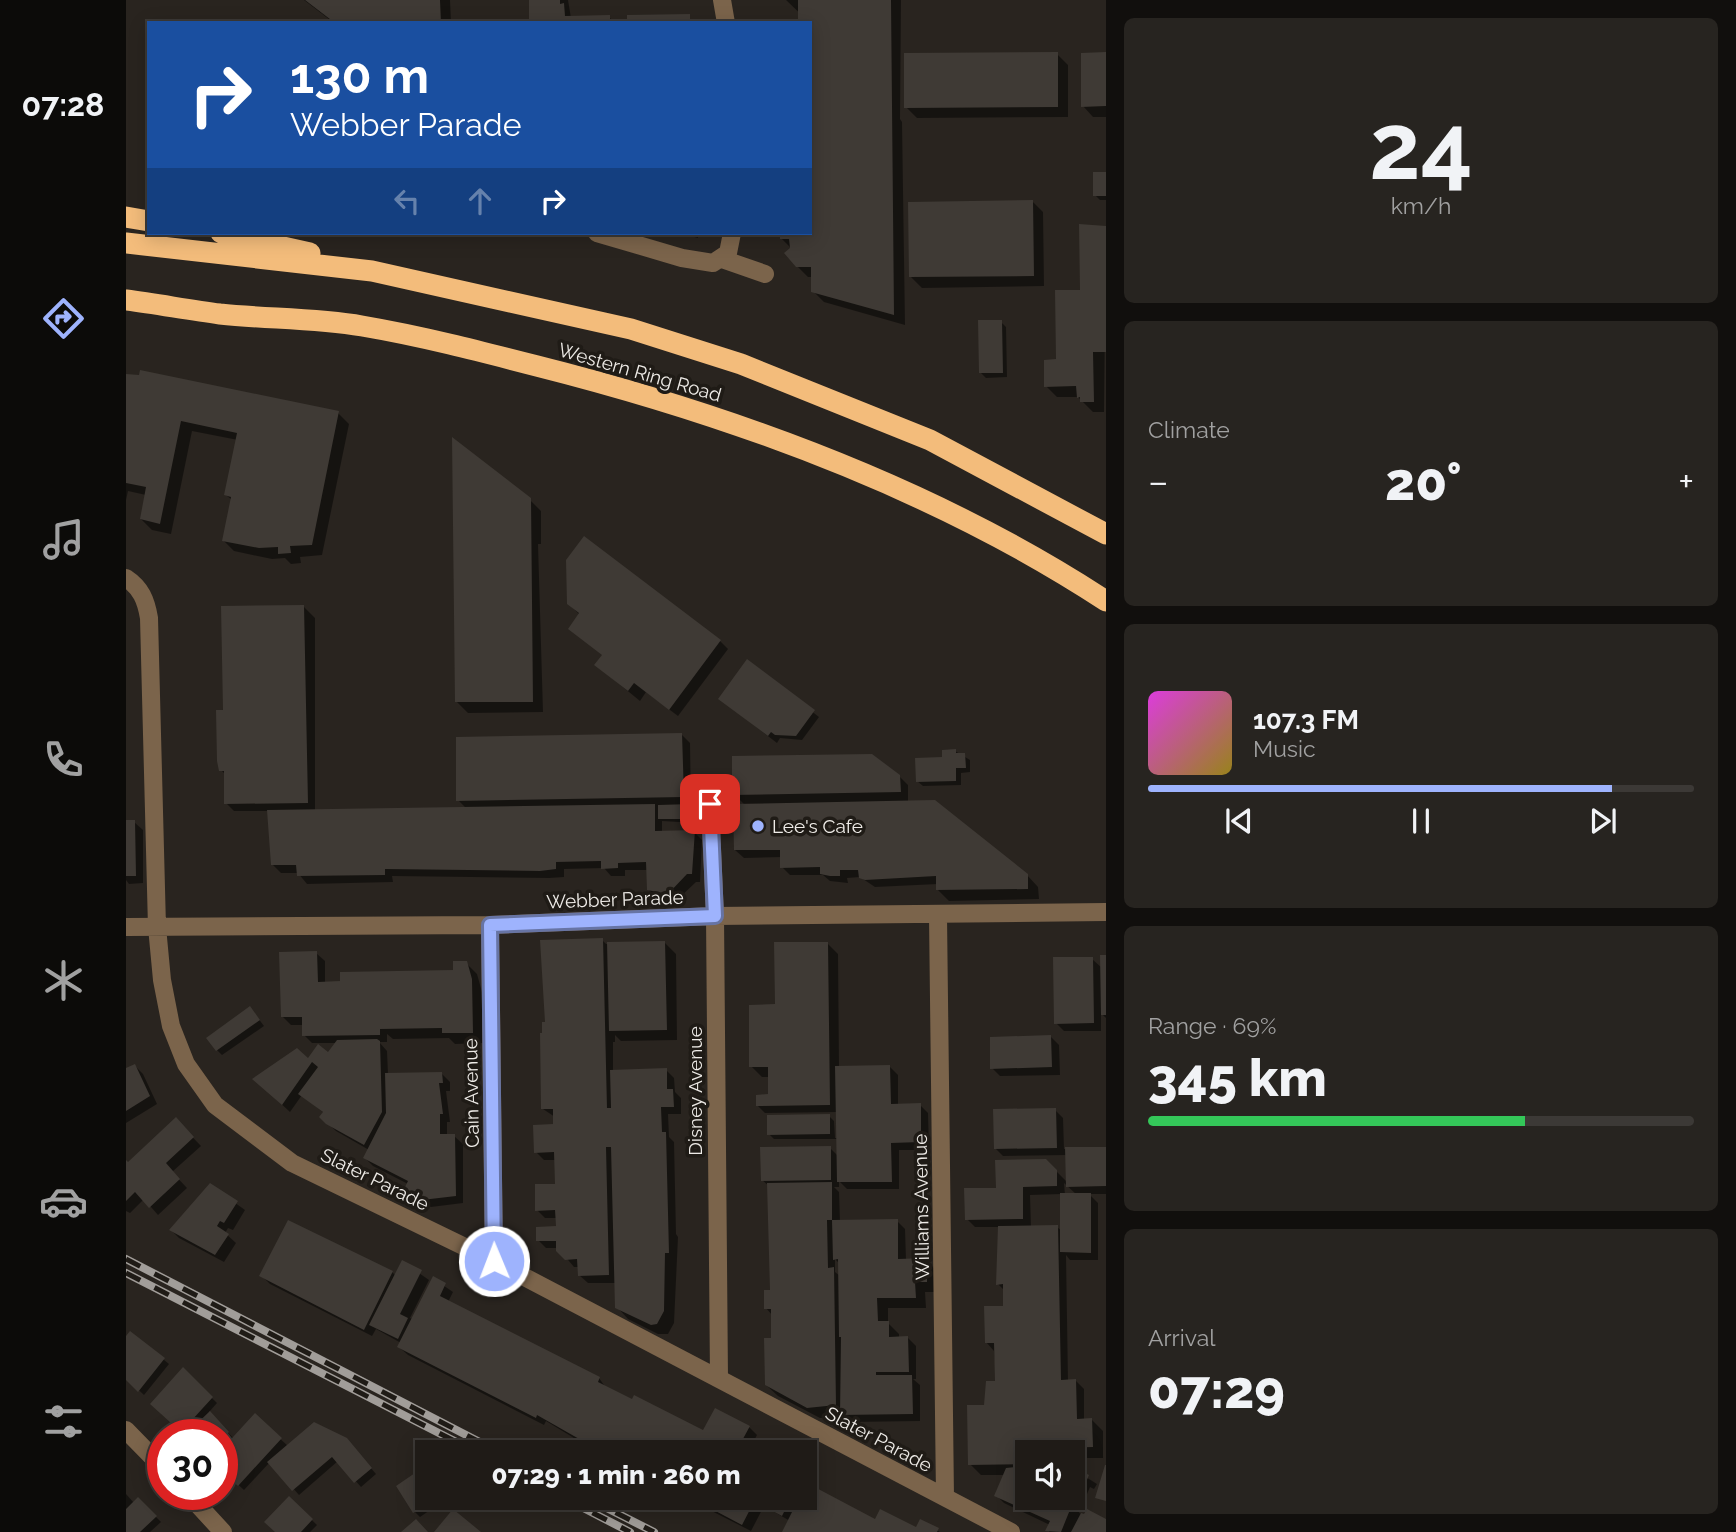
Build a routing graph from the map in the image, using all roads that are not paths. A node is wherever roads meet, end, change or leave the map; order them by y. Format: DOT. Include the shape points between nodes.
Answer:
graph roads {
  1 [pos="722,0"];
  2 [pos="726,21"];
  3 [pos="126,217"];
  4 [pos="147,221"];
  5 [pos="229,235"];
  6 [pos="604,235"];
  7 [pos="732,235"];
  8 [pos="126,243"];
  9 [pos="722,259"];
  10 [pos="372,271"];
  11 [pos="765,274"];
  12 [pos="126,300"];
  13 [pos="126,311"];
  14 [pos="219,314"];
  15 [pos="1106,534"];
  16 [pos="126,578"];
  17 [pos="1106,603"];
  18 [pos="710,804"];
  19 [pos="1106,912"];
  20 [pos="715,916"];
  21 [pos="938,916"];
  22 [pos="490,925"];
  23 [pos="126,927"];
  24 [pos="157,927"];
  25 [pos="494,1261"];
  26 [pos="719,1378"];
  27 [pos="126,1430"];
  28 [pos="147,1452"];
  29 [pos="945,1497"];
  30 [pos="203,1510"];
  31 [pos="223,1532"];
  32 [pos="1011,1532"];
  1 -- 2 [label="street"];
  3 -- 4 [label="highway"];
  5 -- 10 [label="highway"];
  6 -- 9 [label="street" via="696,261"];
  7 -- 9 [label="street"];
  8 -- 10 [label="highway, Western Ring Road"];
  9 -- 11 [label="street"];
  10 -- 15 [label="highway, Western Ring Road" via="631,329 741,364 930,440"];
  12 -- 14 [label="highway, Western Ring Road"];
  13 -- 14 [label="highway"];
  14 -- 17 [label="highway, Western Ring Road" via="360,326 436,341 599,381 703,413 798,446 911,496"];
  16 -- 24 [label="street, Slater Parade" via="138,587 149,618"];
  18 -- 20 [label="street, Disney Avenue"];
  19 -- 21 [label="street, Webber Parade"];
  20 -- 21 [label="street, Webber Parade"];
  20 -- 22 [label="street, Webber Parade"];
  20 -- 26 [label="street, Disney Avenue"];
  21 -- 29 [label="street, Williams Avenue"];
  22 -- 24 [label="street, Webber Parade"];
  22 -- 25 [label="street, Cain Avenue"];
  23 -- 24 [label="street, Webber Parade"];
  24 -- 25 [label="street, Slater Parade" via="171,1026 186,1064 215,1105 292,1163"];
  25 -- 26 [label="street, Slater Parade"];
  26 -- 29 [label="street, Slater Parade"];
  27 -- 28 [label="street"];
  29 -- 32 [label="street, Slater Parade"];
  30 -- 31 [label="street"];
}
